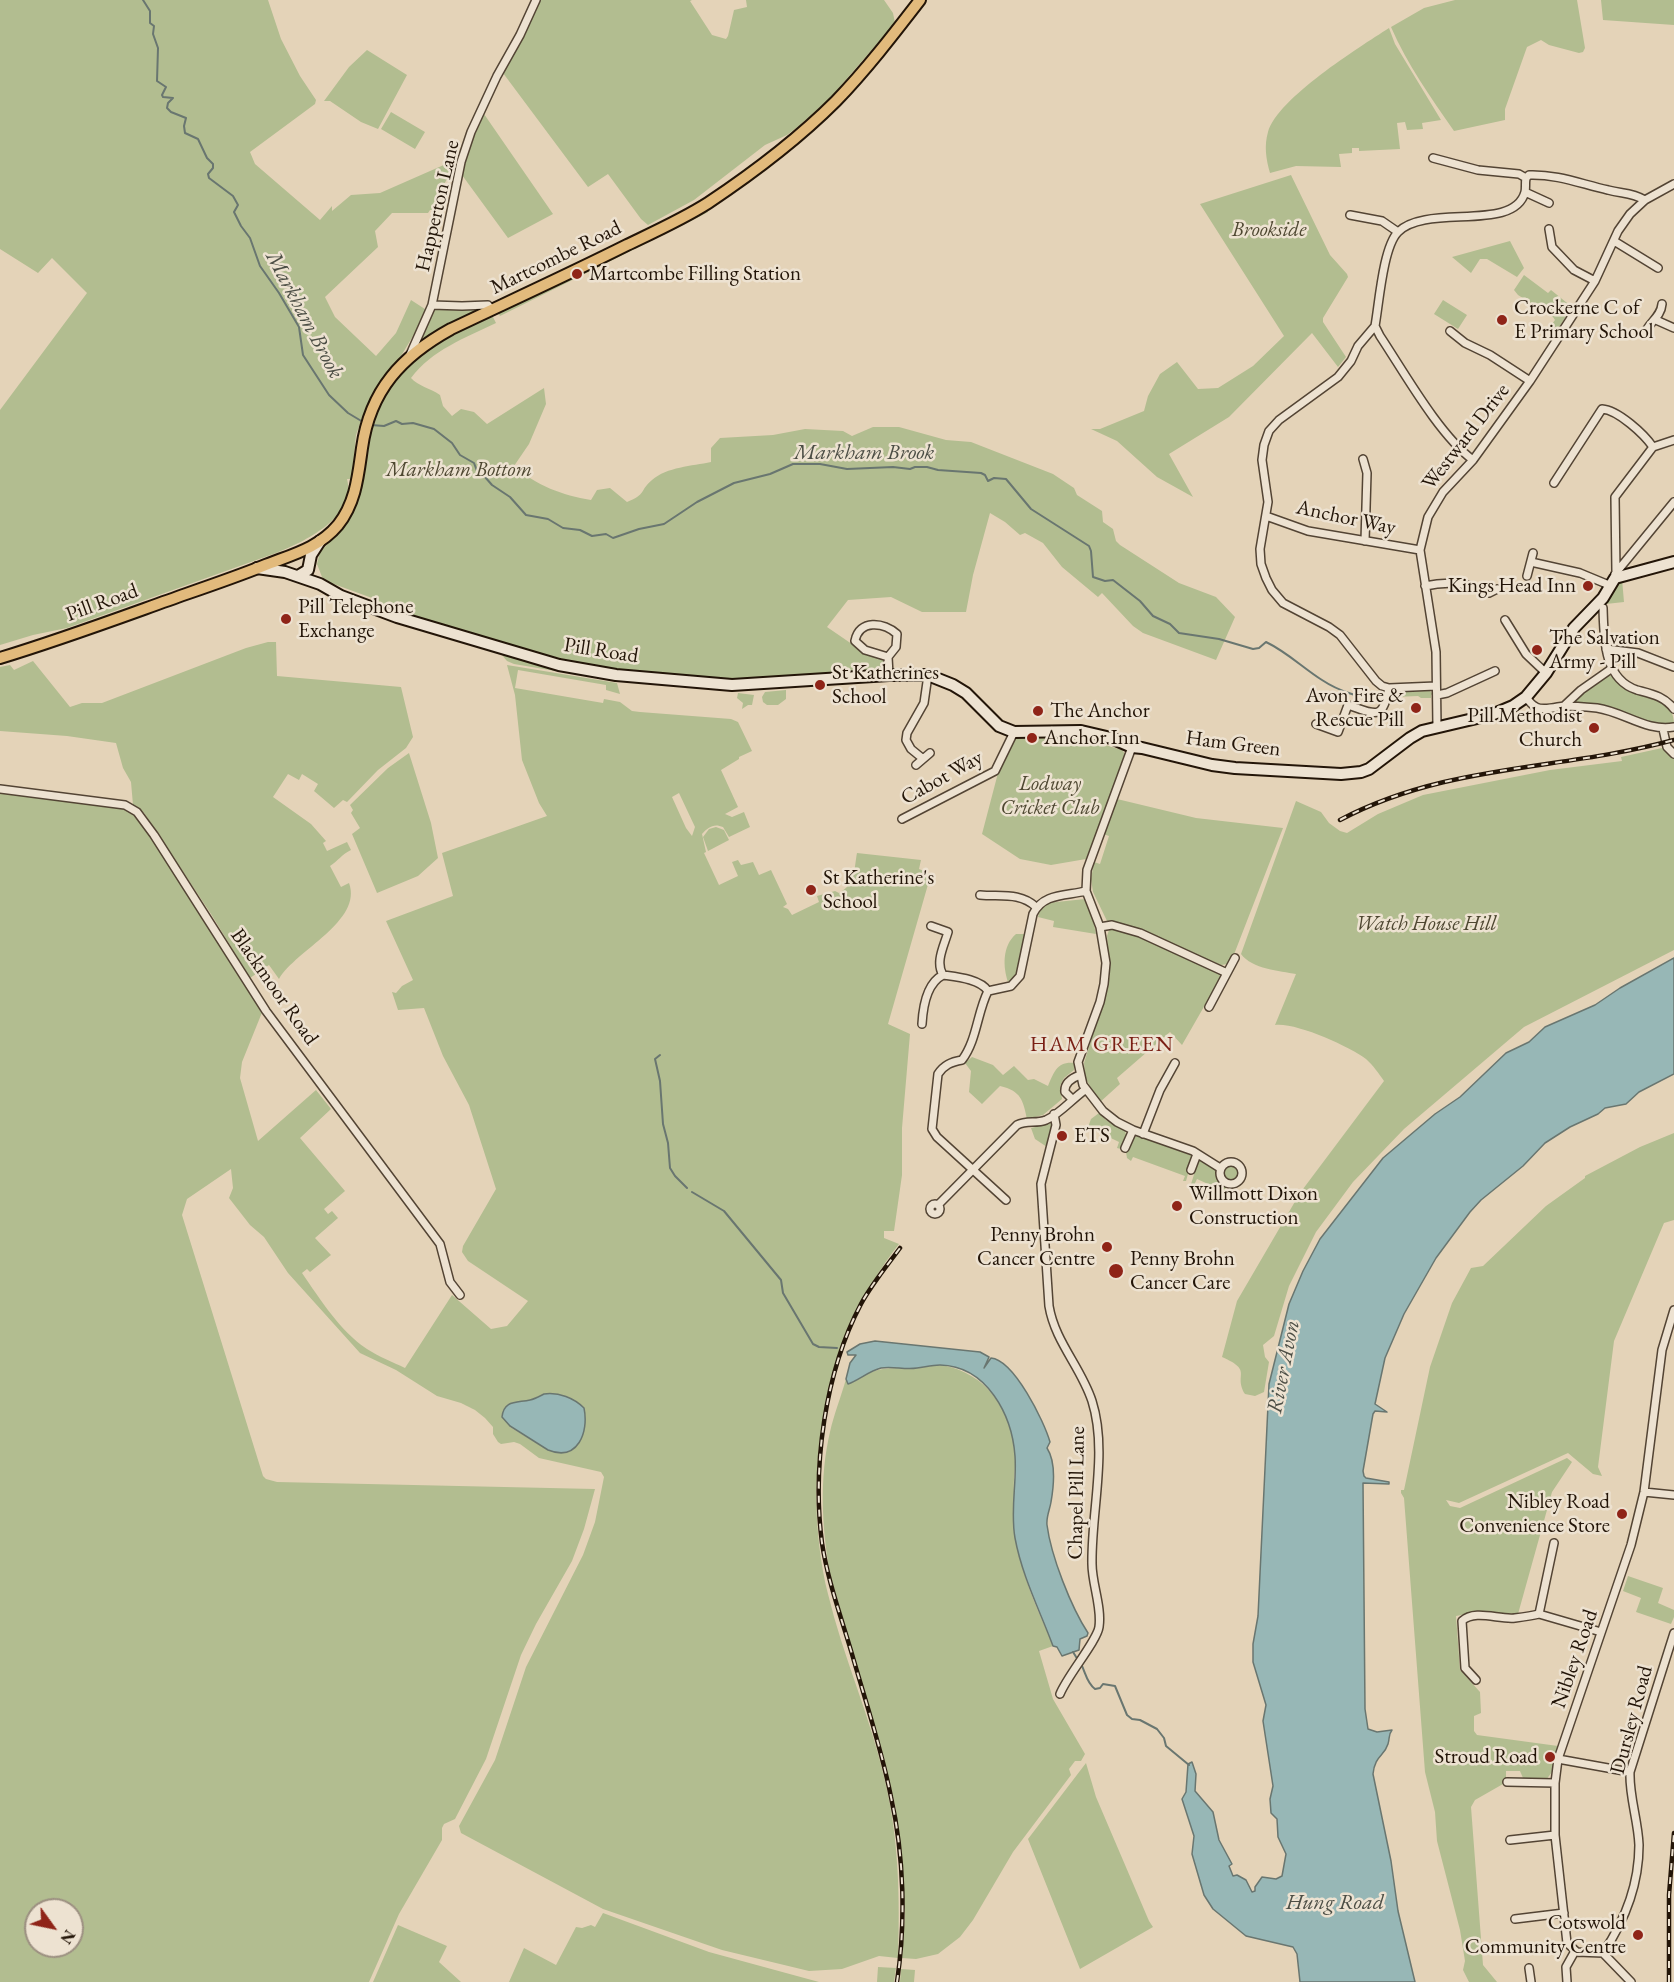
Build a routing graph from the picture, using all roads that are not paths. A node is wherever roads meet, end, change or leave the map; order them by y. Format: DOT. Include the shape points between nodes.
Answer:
graph roads {
  1 [pos="536,0"];
  2 [pos="920,0"];
  3 [pos="1433,158"];
  4 [pos="1526,178"];
  5 [pos="1674,184"];
  6 [pos="1525,192"];
  7 [pos="1645,200"];
  8 [pos="1549,203"];
  9 [pos="1350,215"];
  10 [pos="1549,229"];
  11 [pos="1398,232"];
  12 [pos="1614,241"];
  13 [pos="1658,268"];
  14 [pos="1595,281"];
  15 [pos="1662,304"];
  16 [pos="432,305"];
  17 [pos="492,310"];
  18 [pos="1656,320"];
  19 [pos="1376,326"];
  20 [pos="1674,328"];
  21 [pos="1450,331"];
  22 [pos="1645,333"];
  23 [pos="409,357"];
  24 [pos="1530,381"];
  25 [pos="1674,440"];
  26 [pos="1653,447"];
  27 [pos="1363,459"];
  28 [pos="1473,460"];
  29 [pos="1554,483"];
  30 [pos="1674,502"];
  31 [pos="1266,516"];
  32 [pos="1365,541"];
  33 [pos="320,542"];
  34 [pos="1420,550"];
  35 [pos="1533,553"];
  36 [pos="286,558"];
  37 [pos="1531,562"];
  38 [pos="1674,562"];
  39 [pos="257,568"];
  40 [pos="309,570"];
  41 [pos="285,572"];
  42 [pos="298,576"];
  43 [pos="1527,576"];
  44 [pos="1613,578"];
  45 [pos="320,584"];
  46 [pos="1425,586"];
  47 [pos="1497,589"];
  48 [pos="1603,608"];
  49 [pos="1505,620"];
  50 [pos="1606,649"];
  51 [pos="888,657"];
  52 [pos="0,658"];
  53 [pos="1674,667"];
  54 [pos="1611,669"];
  55 [pos="1495,671"];
  56 [pos="1546,673"];
  57 [pos="889,675"];
  58 [pos="928,675"];
  59 [pos="1436,686"];
  60 [pos="1389,688"];
  61 [pos="1437,695"];
  62 [pos="1526,697"];
  63 [pos="1563,706"];
  64 [pos="1674,710"];
  65 [pos="1316,724"];
  66 [pos="1437,727"];
  67 [pos="1674,727"];
  68 [pos="1663,729"];
  69 [pos="1014,732"];
  70 [pos="1132,747"];
  71 [pos="930,753"];
  72 [pos="1674,754"];
  73 [pos="922,758"];
  74 [pos="916,765"];
  75 [pos="0,789"];
  76 [pos="902,819"];
  77 [pos="1086,891"];
  78 [pos="980,895"];
  79 [pos="1036,907"];
  80 [pos="931,926"];
  81 [pos="1100,927"];
  82 [pos="1236,958"];
  83 [pos="1227,973"];
  84 [pos="944,975"];
  85 [pos="988,991"];
  86 [pos="1209,1007"];
  87 [pos="922,1024"];
  88 [pos="1175,1063"];
  89 [pos="1080,1075"];
  90 [pos="1085,1089"];
  91 [pos="1071,1099"];
  92 [pos="1054,1114"];
  93 [pos="1133,1130"];
  94 [pos="1143,1134"];
  95 [pos="1125,1149"];
  96 [pos="1197,1154"];
  97 [pos="1220,1168"];
  98 [pos="974,1170"];
  99 [pos="1191,1170"];
  100 [pos="1006,1200"];
  101 [pos="938,1206"];
  102 [pos="460,1295"];
  103 [pos="1674,1310"];
  104 [pos="1644,1492"];
  105 [pos="1674,1495"];
  106 [pos="1554,1543"];
  107 [pos="1539,1614"];
  108 [pos="1601,1632"];
  109 [pos="1674,1633"];
  110 [pos="1476,1680"];
  111 [pos="1060,1694"];
  112 [pos="1558,1759"];
  113 [pos="1630,1772"];
  114 [pos="1507,1782"];
  115 [pos="1555,1783"];
  116 [pos="1555,1834"];
  117 [pos="1510,1840"];
  118 [pos="1564,1913"];
  119 [pos="1515,1919"];
  120 [pos="1575,1951"];
  121 [pos="1603,1953"];
  122 [pos="1528,1968"];
  123 [pos="1532,1982"];
  124 [pos="1567,1982"];
  125 [pos="1631,1982"];
  1 -- 16 [label="street, Happerton Lane" via="483,106 461,162"];
  2 -- 17 [label="main road, Martcombe Road" via="836,101 745,177 670,223"];
  3 -- 4 [label="street"];
  4 -- 6 [label="street"];
  4 -- 7 [label="street" via="1556,177 1630,193"];
  5 -- 7 [label="street, Westward Drive"];
  6 -- 8 [label="street"];
  6 -- 11 [label="street" via="1509,210 1476,217 1424,219"];
  7 -- 12 [label="street, Westward Drive" via="1630,214"];
  9 -- 11 [label="street" via="1382,221"];
  10 -- 14 [label="street" via="1552,247 1574,270"];
  11 -- 19 [label="street" via="1387,254"];
  12 -- 13 [label="street"];
  12 -- 14 [label="street, Westward Drive"];
  14 -- 24 [label="street, Westward Drive"];
  15 -- 18 [label="street"];
  16 -- 17 [label="street" via="480,304"];
  16 -- 23 [label="street, Happerton Lane"];
  17 -- 23 [label="main road, Martcombe Road" via="431,340"];
  18 -- 20 [label="street"];
  18 -- 22 [label="street"];
  19 -- 28 [label="street" via="1432,413"];
  19 -- 31 [label="street" via="1338,378 1269,431 1262,460 1268,494"];
  21 -- 24 [label="street"];
  23 -- 33 [label="main road, Martcombe Road" via="376,399 363,435 355,495 336,527"];
  24 -- 28 [label="street, Westward Drive"];
  25 -- 26 [label="street"];
  26 -- 29 [label="street" via="1645,435 1610,409 1602,409"];
  26 -- 44 [label="street" via="1615,497"];
  27 -- 32 [label="street" via="1367,473"];
  28 -- 34 [label="street, Westward Drive" via="1434,504"];
  30 -- 44 [label="street"];
  31 -- 32 [label="street, Anchor Way" via="1308,531"];
  31 -- 60 [label="street" via="1261,564 1272,590 1283,603 1340,635 1376,681"];
  32 -- 34 [label="street, Anchor Way"];
  33 -- 36 [label="main road, Martcombe Road"];
  33 -- 40 [label="street" via="311,555"];
  34 -- 46 [label="street, Westward Drive"];
  35 -- 37 [label="street"];
  36 -- 39 [label="main road, Martcombe Road"];
  36 -- 40 [label="street, Pill Road"];
  36 -- 41 [label="street"];
  37 -- 43 [label="street"];
  37 -- 44 [label="street"];
  38 -- 44 [label="street"];
  39 -- 41 [label="street, Pill Road"];
  39 -- 52 [label="main road, Pill Road"];
  40 -- 42 [label="street"];
  40 -- 45 [label="street, Pill Road"];
  41 -- 42 [label="street, Pill Road"];
  42 -- 45 [label="street, Pill Road"];
  44 -- 56 [label="street" via="1603,598 1574,628"];
  45 -- 57 [label="street, Pill Road" via="368,607 541,661 616,675 732,685"];
  46 -- 47 [label="street" via="1447,582 1489,592"];
  46 -- 59 [label="street, Westward Drive" via="1436,652"];
  48 -- 50 [label="street"];
  49 -- 56 [label="street" via="1526,654"];
  50 -- 53 [label="street" via="1638,653"];
  50 -- 54 [label="street"];
  51 -- 51 [label="street" via="858,645 855,640 860,628 883,625 897,634 897,647"];
  51 -- 57 [label="street"];
  54 -- 63 [label="street"];
  54 -- 64 [label="street" via="1630,687 1663,698"];
  55 -- 61 [label="street"];
  56 -- 62 [label="street"];
  57 -- 58 [label="street"];
  58 -- 69 [label="street" via="966,693 999,726"];
  58 -- 73 [label="street" via="924,703 906,740"];
  59 -- 60 [label="street"];
  59 -- 61 [label="street, Westward Drive"];
  60 -- 65 [label="street" via="1382,711 1348,705 1338,732"];
  61 -- 66 [label="street, Westward Drive"];
  62 -- 63 [label="street" via="1542,709"];
  62 -- 66 [label="street, Ham Green" via="1494,714"];
  63 -- 68 [label="street" via="1619,713"];
  66 -- 70 [label="street, Ham Green" via="1410,738 1369,769 1341,774 1235,768"];
  67 -- 68 [label="street"];
  68 -- 72 [label="street" via="1667,747"];
  69 -- 70 [label="street, Ham Green" via="1081,731"];
  69 -- 76 [label="street, Cabot Way" via="994,771"];
  70 -- 77 [label="street" via="1089,861"];
  71 -- 73 [label="street"];
  73 -- 74 [label="street"];
  75 -- 102 [label="street, Blackmoor Road" via="125,805 137,812 266,1011 440,1244 450,1282"];
  77 -- 79 [label="street" via="1046,899"];
  77 -- 81 [label="street"];
  78 -- 79 [label="street" via="1017,896"];
  79 -- 85 [label="street" via="1020,976 1011,986"];
  80 -- 84 [label="street" via="948,932 939,962"];
  81 -- 83 [label="street" via="1113,925 1140,933"];
  81 -- 89 [label="street" via="1106,963 1104,984 1078,1062"];
  82 -- 83 [label="street"];
  83 -- 86 [label="street"];
  84 -- 85 [label="street" via="977,982"];
  84 -- 87 [label="street" via="931,986"];
  85 -- 98 [label="street" via="968,1052 938,1074 931,1123 937,1137"];
  88 -- 94 [label="street"];
  89 -- 90 [label="street"];
  89 -- 91 [label="street" via="1066,1085 1065,1092"];
  90 -- 91 [label="street"];
  90 -- 93 [label="street" via="1109,1116"];
  91 -- 92 [label="street"];
  92 -- 98 [label="street" via="1045,1120 1017,1125"];
  92 -- 111 [label="street, Chapel Pill Lane" via="1056,1125 1041,1184 1049,1306 1057,1335 1092,1400 1098,1449 1092,1560 1099,1628"];
  93 -- 94 [label="street"];
  93 -- 95 [label="street"];
  94 -- 96 [label="street"];
  96 -- 97 [label="street"];
  96 -- 99 [label="street"];
  98 -- 100 [label="street"];
  98 -- 101 [label="street"];
  103 -- 104 [label="street, Nibley Road" via="1662,1350"];
  104 -- 105 [label="street"];
  104 -- 108 [label="street, Nibley Road" via="1631,1545"];
  106 -- 107 [label="street"];
  107 -- 108 [label="street"];
  107 -- 110 [label="street" via="1513,1618 1474,1616 1462,1621 1465,1668"];
  108 -- 112 [label="street, Nibley Road"];
  109 -- 113 [label="street, Dursley Road"];
  112 -- 113 [label="street"];
  112 -- 115 [label="street, Nibley Road"];
  113 -- 121 [label="street, Dursley Road" via="1639,1844 1637,1867 1624,1916"];
  114 -- 115 [label="street"];
  115 -- 116 [label="street, Nibley Road"];
  116 -- 117 [label="street"];
  116 -- 118 [label="street, Nibley Road"];
  118 -- 119 [label="street"];
  118 -- 120 [label="street, Nibley Road" via="1567,1943"];
  120 -- 121 [label="street"];
  120 -- 124 [label="street" via="1566,1966"];
  121 -- 125 [label="street"];
  122 -- 123 [label="street"];
}
